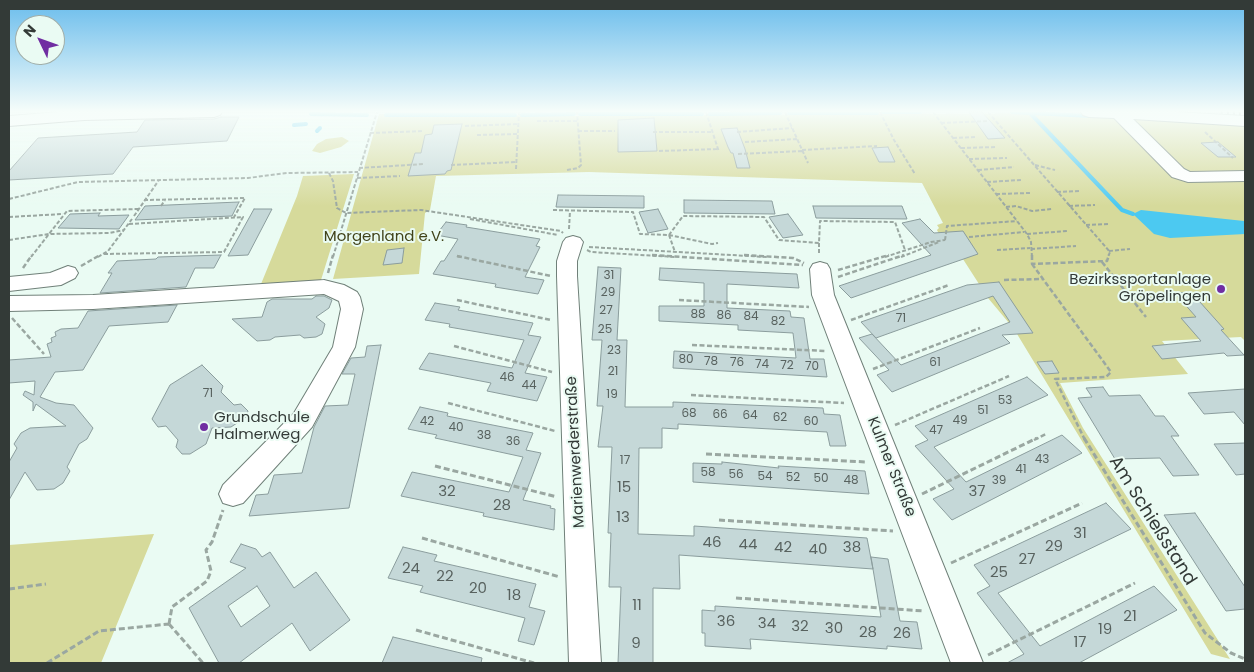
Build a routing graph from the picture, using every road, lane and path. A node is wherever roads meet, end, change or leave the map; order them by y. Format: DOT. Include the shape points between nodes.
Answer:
graph roads {
  1 [pos="367,143"];
  2 [pos="517,143"];
  3 [pos="579,143"];
  4 [pos="716,143"];
  5 [pos="799,143"];
  6 [pos="896,143"];
  7 [pos="957,143"];
  8 [pos="1015,143"];
  9 [pos="1148,143"];
  10 [pos="1218,143"];
  11 [pos="877,146"];
  12 [pos="996,147"];
  13 [pos="961,148"];
  14 [pos="659,151"];
  15 [pos="802,151"];
  16 [pos="738,154"];
  17 [pos="1007,158"];
  18 [pos="1234,158"];
  19 [pos="969,159"];
  20 [pos="516,162"];
  21 [pos="808,163"];
  22 [pos="423,164"];
  23 [pos="451,165"];
  24 [pos="1034,165"];
  25 [pos="359,168"];
  26 [pos="516,168"];
  27 [pos="1014,168"];
  28 [pos="567,170"];
  29 [pos="978,170"];
  30 [pos="1055,170"];
  31 [pos="358,172"];
  32 [pos="330,173"];
  33 [pos="915,174"];
  34 [pos="400,176"];
  35 [pos="1245,176"];
  36 [pos="356,178"];
  37 [pos="159,180"];
  38 [pos="1021,180"];
  39 [pos="987,182"];
  40 [pos="1080,191"];
  41 [pos="1057,192"];
  42 [pos="1030,193"];
  43 [pos="996,194"];
  44 [pos="226,198"];
  45 [pos="9,199"];
  46 [pos="195,199"];
  47 [pos="144,200"];
  48 [pos="164,200"];
  49 [pos="224,202"];
  50 [pos="193,203"];
  51 [pos="1095,205"];
  52 [pos="161,206"];
  53 [pos="1069,206"];
  54 [pos="1006,207"];
  55 [pos="117,209"];
  56 [pos="139,209"];
  57 [pos="1052,209"];
  58 [pos="88,210"];
  59 [pos="553,210"];
  60 [pos="570,211"];
  61 [pos="346,213"];
  62 [pos="63,214"];
  63 [pos="85,214"];
  64 [pos="113,215"];
  65 [pos="134,216"];
  66 [pos="9,217"];
  67 [pos="234,218"];
  68 [pos="468,218"];
  69 [pos="132,219"];
  70 [pos="1017,221"];
  71 [pos="129,224"];
  72 [pos="1086,224"];
  73 [pos="1110,224"];
  74 [pos="124,230"];
  75 [pos="1067,231"];
  76 [pos="1026,233"];
  77 [pos="49,234"];
  78 [pos="670,235"];
  79 [pos="968,236"];
  80 [pos="9,240"];
  81 [pos="945,240"];
  82 [pos="573,242"];
  83 [pos="718,243"];
  84 [pos="818,243"];
  85 [pos="1076,246"];
  86 [pos="1031,248"];
  87 [pos="1130,249"];
  88 [pos="906,250"];
  89 [pos="997,250"];
  90 [pos="1109,251"];
  91 [pos="675,252"];
  92 [pos="104,254"];
  93 [pos="457,256"];
  94 [pos="677,257"];
  95 [pos="1101,261"];
  96 [pos="1032,264"];
  97 [pos="820,270"];
  98 [pos="61,276"];
  99 [pos="567,276"];
  100 [pos="1160,277"];
  101 [pos="1043,278"];
  102 [pos="1004,280"];
  103 [pos="1117,280"];
  104 [pos="949,285"];
  105 [pos="324,287"];
  106 [pos="10,291"];
  107 [pos="1175,297"];
  108 [pos="457,300"];
  109 [pos="679,300"];
  110 [pos="1133,300"];
  111 [pos="64,302"];
  112 [pos="9,314"];
  113 [pos="832,316"];
  114 [pos="1146,317"];
  115 [pos="568,321"];
  116 [pos="980,328"];
  117 [pos="454,346"];
  118 [pos="692,346"];
  119 [pos="44,354"];
  120 [pos="850,363"];
  121 [pos="572,373"];
  122 [pos="1009,376"];
  123 [pos="691,395"];
  124 [pos="865,402"];
  125 [pos="448,403"];
  126 [pos="877,432"];
  127 [pos="575,433"];
  128 [pos="1046,434"];
  129 [pos="706,454"];
  130 [pos="889,462"];
  131 [pos="435,466"];
  132 [pos="233,494"];
  133 [pos="903,497"];
  134 [pos="578,499"];
  135 [pos="1082,503"];
  136 [pos="719,520"];
  137 [pos="916,532"];
  138 [pos="422,538"];
  139 [pos="930,567"];
  140 [pos="582,580"];
  141 [pos="46,584"];
  142 [pos="1135,584"];
  143 [pos="9,589"];
  144 [pos="736,598"];
  145 [pos="947,610"];
  146 [pos="169,624"];
  147 [pos="416,630"];
  148 [pos="1245,659"];
  149 [pos="967,662"];
  150 [pos="46,663"];
  151 [pos="203,663"];
  152 [pos="534,663"];
  153 [pos="584,663"];
  1 -- 25 [label="path"];
  2 -- 20 [label="path"];
  3 -- 28 [label="path" via="581,166"];
  4 -- 14 [label="path" via="718,150"];
  5 -- 15 [label="path"];
  6 -- 33 [label="path"];
  7 -- 13 [label="path"];
  8 -- 24 [label="path"];
  9 -- 35 [label="street" via="1178,173 1188,177"];
  10 -- 18 [label="path"];
  11 -- 15 [label="path"];
  12 -- 13 [label="path"];
  13 -- 19 [label="path"];
  15 -- 16 [label="path"];
  15 -- 21 [label="path"];
  17 -- 19 [label="path"];
  19 -- 29 [label="path"];
  20 -- 23 [label="path"];
  20 -- 26 [label="path"];
  22 -- 25 [label="path"];
  24 -- 30 [label="path"];
  24 -- 41 [label="path"];
  25 -- 31 [label="path"];
  27 -- 29 [label="path"];
  29 -- 39 [label="path"];
  31 -- 32 [label="path"];
  31 -- 36 [label="path"];
  32 -- 37 [label="path"];
  32 -- 61 [label="path" via="337,208"];
  34 -- 36 [label="path"];
  36 -- 61 [label="path"];
  37 -- 45 [label="path" via="78,182"];
  37 -- 47 [label="path"];
  38 -- 39 [label="path"];
  39 -- 43 [label="path"];
  40 -- 41 [label="path"];
  41 -- 53 [label="path"];
  42 -- 43 [label="path"];
  43 -- 54 [label="path"];
  44 -- 46 [label="path"];
  44 -- 49 [label="path"];
  44 -- 67 [label="path" via="245,198"];
  46 -- 48 [label="path"];
  46 -- 50 [label="path"];
  47 -- 48 [label="path"];
  47 -- 56 [label="path"];
  48 -- 52 [label="path"];
  51 -- 53 [label="path"];
  53 -- 72 [label="path"];
  54 -- 57 [label="path" via="1016,206 1032,211"];
  54 -- 70 [label="path"];
  55 -- 56 [label="path"];
  55 -- 58 [label="path"];
  55 -- 64 [label="path"];
  56 -- 65 [label="path"];
  58 -- 62 [label="path"];
  58 -- 63 [label="path"];
  59 -- 60 [label="path"];
  60 -- 78 [label="path" via="633,212 640,234"];
  60 -- 82 [label="path" via="569,231"];
  61 -- 68 [label="path" via="421,210"];
  61 -- 105 [label="path"];
  62 -- 66 [label="path"];
  62 -- 77 [label="path"];
  67 -- 71 [label="path"];
  67 -- 92 [label="path" via="243,217 224,252"];
  68 -- 82 [label="path" via="474,222 554,234"];
  68 -- 82 [label="path" via="561,231"];
  69 -- 71 [label="path"];
  70 -- 76 [label="path"];
  70 -- 81 [label="path" via="947,226"];
  71 -- 74 [label="path"];
  72 -- 73 [label="path"];
  72 -- 90 [label="path"];
  74 -- 77 [label="path"];
  74 -- 92 [label="path"];
  75 -- 76 [label="path"];
  76 -- 79 [label="path"];
  76 -- 86 [label="path"];
  77 -- 80 [label="path"];
  77 -- 106 [label="path"];
  78 -- 83 [label="path"];
  78 -- 84 [label="path" via="683,216 764,217 779,240"];
  78 -- 91 [label="path"];
  81 -- 88 [label="path"];
  81 -- 97 [label="path" via="842,277"];
  82 -- 91 [label="path" via="592,248"];
  82 -- 94 [label="path" via="591,252"];
  82 -- 99 [label="street, Marienwerderstraße" via="567,261"];
  84 -- 88 [label="path" via="820,221 894,222"];
  84 -- 97 [label="path"];
  85 -- 86 [label="path"];
  86 -- 89 [label="path"];
  86 -- 96 [label="path"];
  87 -- 90 [label="path"];
  88 -- 97 [label="path" via="844,270"];
  90 -- 95 [label="path" via="1107,261"];
  91 -- 94 [label="path"];
  91 -- 97 [label="path" via="793,258"];
  92 -- 98 [label="path"];
  93 -- 99 [label="path" via="552,276"];
  94 -- 97 [label="path" via="792,263"];
  95 -- 96 [label="path"];
  95 -- 103 [label="path"];
  96 -- 101 [label="path"];
  97 -- 113 [label="street, Kulmer Straße"];
  98 -- 106 [label="street"];
  98 -- 111 [label="street"];
  99 -- 115 [label="street, Marienwerderstraße"];
  100 -- 103 [label="path"];
  101 -- 102 [label="path"];
  101 -- 148 [label="path, Am Schießstand" via="1111,372 1106,378 1055,379 1081,432 1205,633 1231,653"];
  103 -- 110 [label="path"];
  104 -- 113 [label="path"];
  105 -- 111 [label="street"];
  105 -- 132 [label="street" via="349,297 352,309 344,347 303,420"];
  106 -- 111 [label="street"];
  107 -- 110 [label="path"];
  108 -- 115 [label="path" via="553,321"];
  109 -- 113 [label="path"];
  110 -- 114 [label="path"];
  112 -- 119 [label="path"];
  113 -- 120 [label="street, Kulmer Straße"];
  115 -- 121 [label="street, Marienwerderstraße"];
  116 -- 120 [label="path"];
  117 -- 121 [label="path" via="552,372"];
  118 -- 120 [label="path"];
  120 -- 124 [label="street, Kulmer Straße"];
  121 -- 127 [label="street, Marienwerderstraße"];
  122 -- 126 [label="path"];
  123 -- 124 [label="path" via="849,404"];
  124 -- 126 [label="street, Kulmer Straße"];
  125 -- 127 [label="path"];
  126 -- 130 [label="street, Kulmer Straße"];
  127 -- 134 [label="street, Marienwerderstraße"];
  128 -- 133 [label="path" via="921,494"];
  129 -- 130 [label="path"];
  130 -- 133 [label="street, Kulmer Straße"];
  131 -- 134 [label="path" via="555,497"];
  132 -- 146 [label="path" via="226,502 206,550 211,571 208,581 172,607"];
  133 -- 137 [label="street, Kulmer Straße"];
  134 -- 140 [label="street, Marienwerderstraße"];
  135 -- 139 [label="path" via="946,565"];
  136 -- 137 [label="path"];
  137 -- 139 [label="street, Kulmer Straße"];
  138 -- 140 [label="path" via="555,576"];
  139 -- 145 [label="street, Kulmer Straße"];
  140 -- 153 [label="street, Marienwerderstraße"];
  141 -- 143 [label="path"];
  142 -- 149 [label="path"];
  144 -- 145 [label="path"];
  145 -- 149 [label="street, Kulmer Straße"];
  146 -- 150 [label="path" via="99,631"];
  146 -- 151 [label="path"];
  147 -- 152 [label="path"];
}
